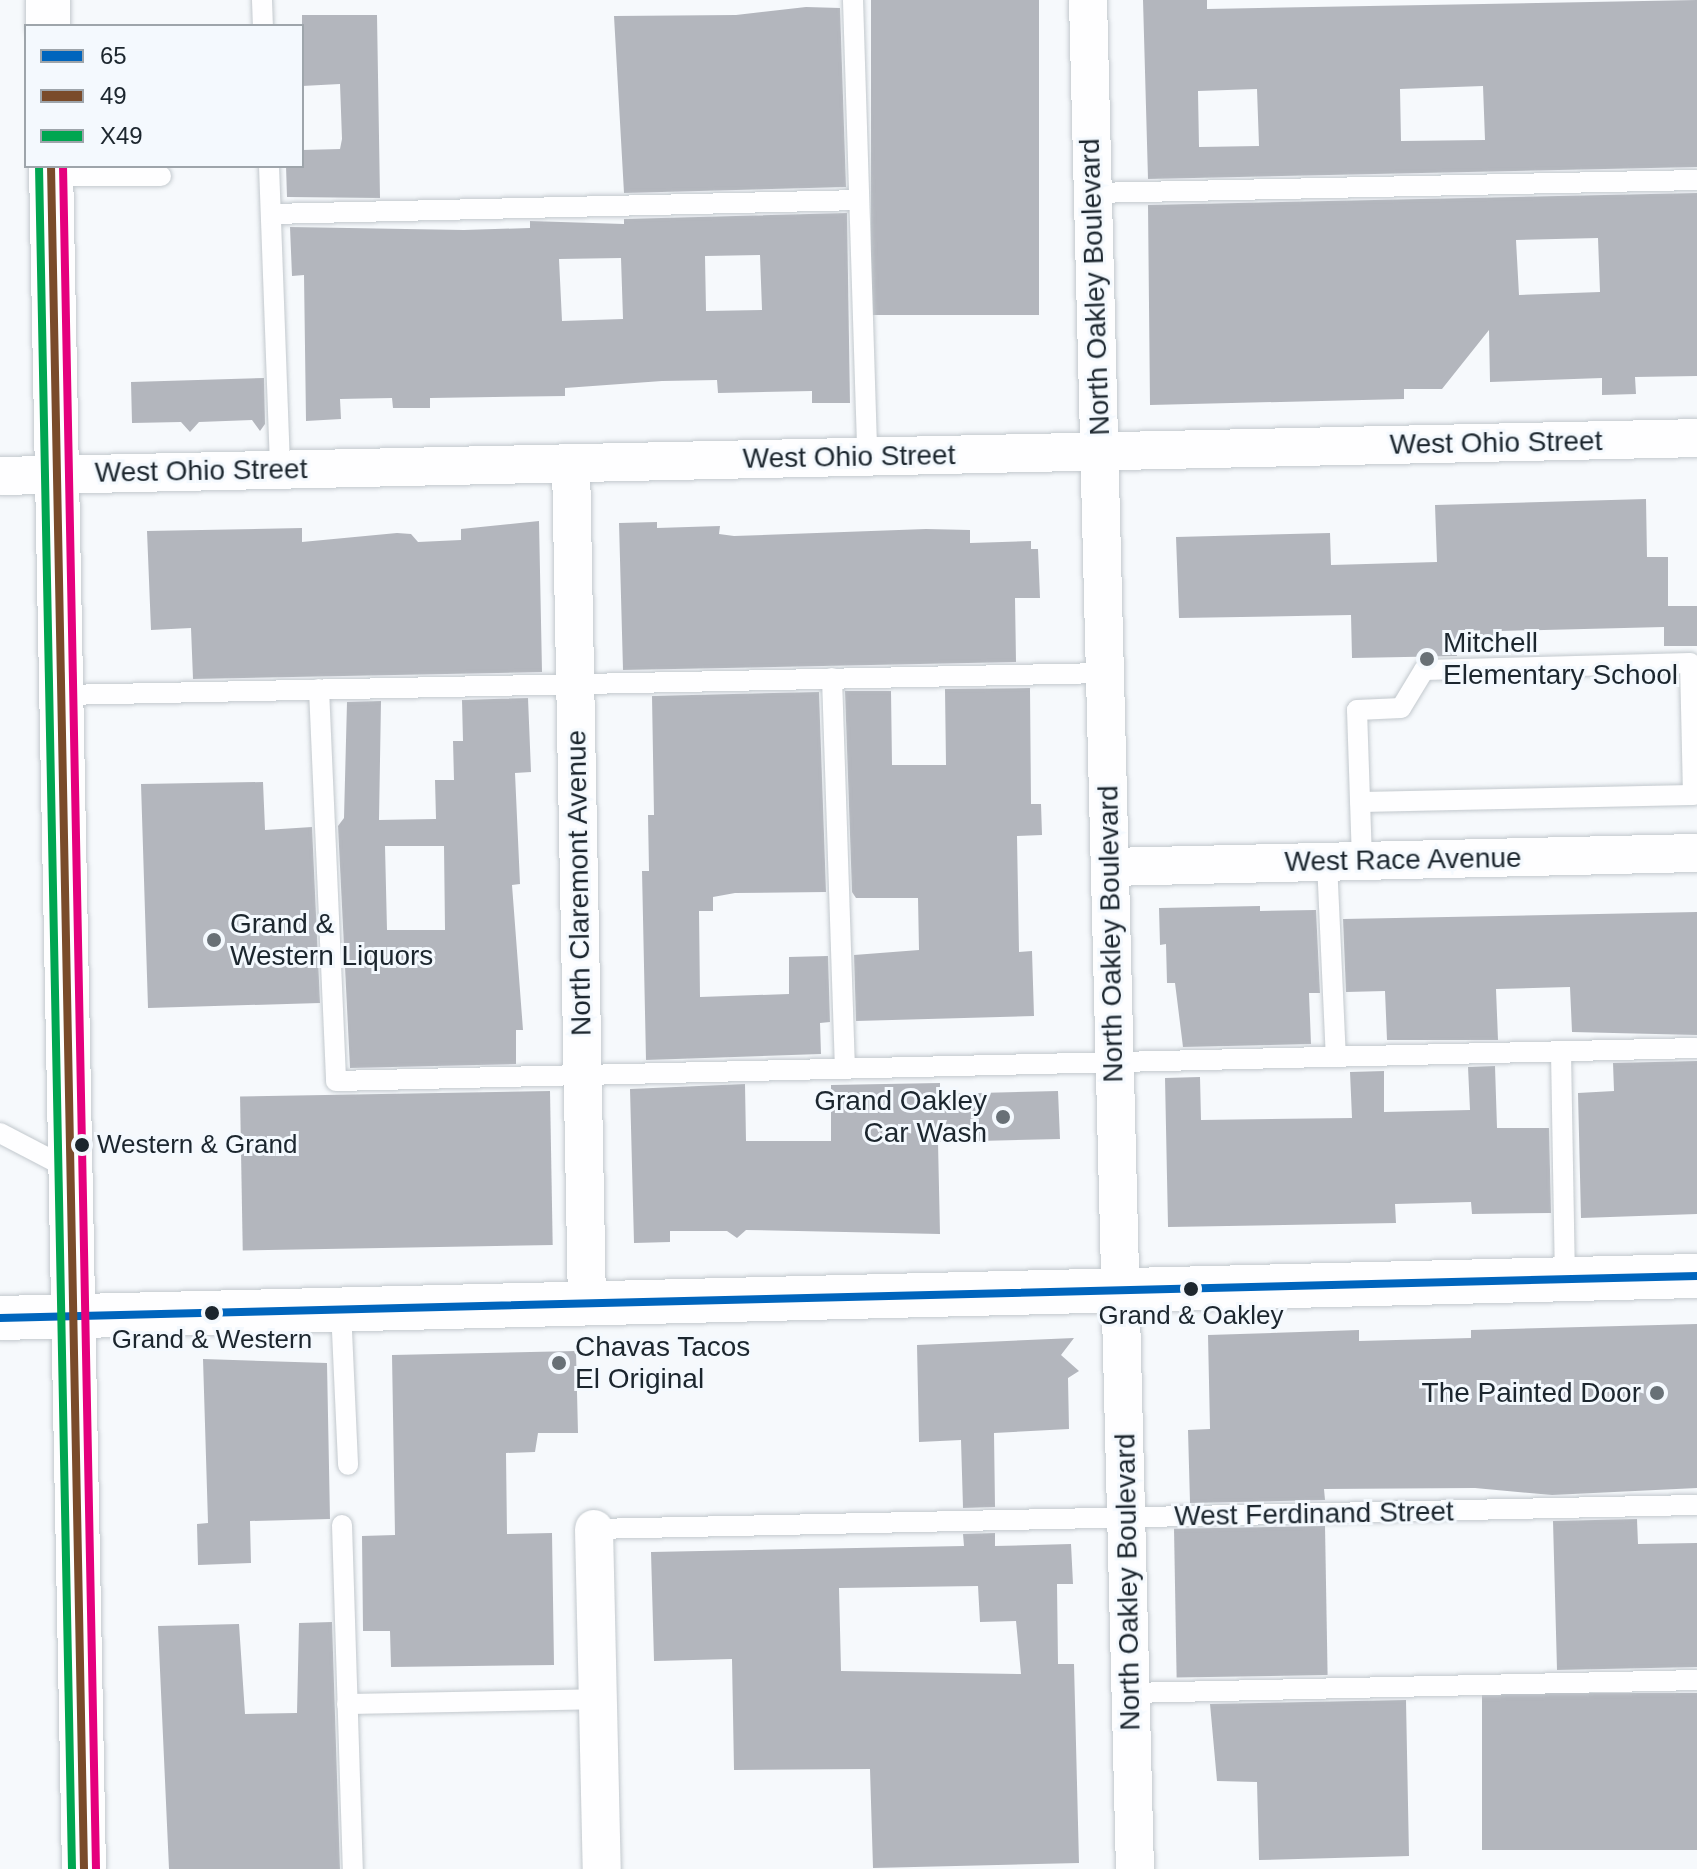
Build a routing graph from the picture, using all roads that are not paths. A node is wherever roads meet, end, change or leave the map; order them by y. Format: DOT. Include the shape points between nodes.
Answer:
graph roads {
  1 [pos="48,0"];
  2 [pos="262,0"];
  3 [pos="853,0"];
  4 [pos="1088,0"];
  5 [pos="48,24"];
  6 [pos="263,24"];
  7 [pos="269,168"];
  8 [pos="52,171"];
  9 [pos="161,176"];
  10 [pos="1697,180"];
  11 [pos="1092,193"];
  12 [pos="859,200"];
  13 [pos="271,214"];
  14 [pos="1697,438"];
  15 [pos="1099,451"];
  16 [pos="867,456"];
  17 [pos="571,463"];
  18 [pos="280,470"];
  19 [pos="58,475"];
  20 [pos="0,476"];
  21 [pos="1105,673"];
  22 [pos="832,678"];
  23 [pos="575,684"];
  24 [pos="319,689"];
  25 [pos="63,695"];
  26 [pos="1360,802"];
  27 [pos="1697,853"];
  28 [pos="1345,861"];
  29 [pos="1110,867"];
  30 [pos="1697,1048"];
  31 [pos="1561,1052"];
  32 [pos="1336,1057"];
  33 [pos="1115,1062"];
  34 [pos="845,1069"];
  35 [pos="583,1075"];
  36 [pos="0,1133"];
  37 [pos="74,1171"];
  38 [pos="1697,1276"];
  39 [pos="1565,1279"];
  40 [pos="1120,1290"];
  41 [pos="587,1302"];
  42 [pos="341,1309"];
  43 [pos="77,1317"];
  44 [pos="0,1318"];
  45 [pos="348,1465"];
  46 [pos="1697,1505"];
  47 [pos="1126,1518"];
  48 [pos="342,1525"];
  49 [pos="594,1529"];
  50 [pos="1697,1680"];
  51 [pos="1130,1693"];
  52 [pos="598,1699"];
  53 [pos="347,1704"];
  54 [pos="84,1869"];
  55 [pos="353,1869"];
  56 [pos="602,1869"];
  57 [pos="1135,1869"];
  1 -- 5 [label="main road"];
  2 -- 6 [label="lane"];
  3 -- 12 [label="lane"];
  4 -- 11 [label="street, North Oakley Boulevard"];
  7 -- 13 [label="lane"];
  8 -- 9 [label="lane"];
  8 -- 19 [label="main road"];
  10 -- 11 [label="lane"];
  11 -- 15 [label="street, North Oakley Boulevard"];
  12 -- 13 [label="lane"];
  12 -- 16 [label="lane"];
  13 -- 18 [label="lane"];
  14 -- 15 [label="street, West Ohio Street"];
  15 -- 16 [label="street, West Ohio Street"];
  15 -- 21 [label="street, North Oakley Boulevard"];
  16 -- 17 [label="street, West Ohio Street"];
  17 -- 18 [label="street, West Ohio Street"];
  17 -- 23 [label="street, North Claremont Avenue"];
  18 -- 19 [label="street, West Ohio Street"];
  19 -- 20 [label="street, West Ohio Street"];
  19 -- 25 [label="main road"];
  21 -- 22 [label="lane"];
  21 -- 29 [label="street, North Oakley Boulevard"];
  22 -- 23 [label="lane"];
  22 -- 34 [label="lane"];
  23 -- 24 [label="lane"];
  23 -- 35 [label="street, North Claremont Avenue"];
  24 -- 25 [label="lane"];
  24 -- 35 [label="lane" via="336,1081"];
  25 -- 37 [label="main road"];
  26 -- 26 [label="lane" via="1357,710 1401,708 1424,670 1690,663 1693,795"];
  26 -- 28 [label="lane"];
  27 -- 28 [label="street, West Race Avenue"];
  28 -- 29 [label="street, West Race Avenue"];
  28 -- 32 [label="lane"];
  29 -- 33 [label="street, North Oakley Boulevard"];
  30 -- 31 [label="lane"];
  31 -- 32 [label="lane"];
  31 -- 39 [label="lane"];
  32 -- 33 [label="lane"];
  33 -- 34 [label="lane"];
  33 -- 40 [label="street, North Oakley Boulevard"];
  34 -- 35 [label="lane"];
  35 -- 41 [label="street, North Claremont Avenue"];
  36 -- 37 [label="lane"];
  37 -- 43 [label="main road"];
  38 -- 39 [label="main road"];
  39 -- 40 [label="main road"];
  40 -- 41 [label="main road"];
  40 -- 47 [label="street, North Oakley Boulevard"];
  41 -- 42 [label="main road"];
  42 -- 43 [label="main road"];
  42 -- 45 [label="lane"];
  43 -- 44 [label="main road"];
  43 -- 54 [label="main road"];
  46 -- 47 [label="lane, West Ferdinand Street"];
  47 -- 49 [label="lane, West Ferdinand Street"];
  47 -- 51 [label="street, North Oakley Boulevard"];
  48 -- 53 [label="lane"];
  49 -- 52 [label="street"];
  50 -- 51 [label="lane"];
  51 -- 57 [label="street, North Oakley Boulevard"];
  52 -- 53 [label="lane"];
  52 -- 56 [label="street"];
  53 -- 55 [label="lane"];
}
